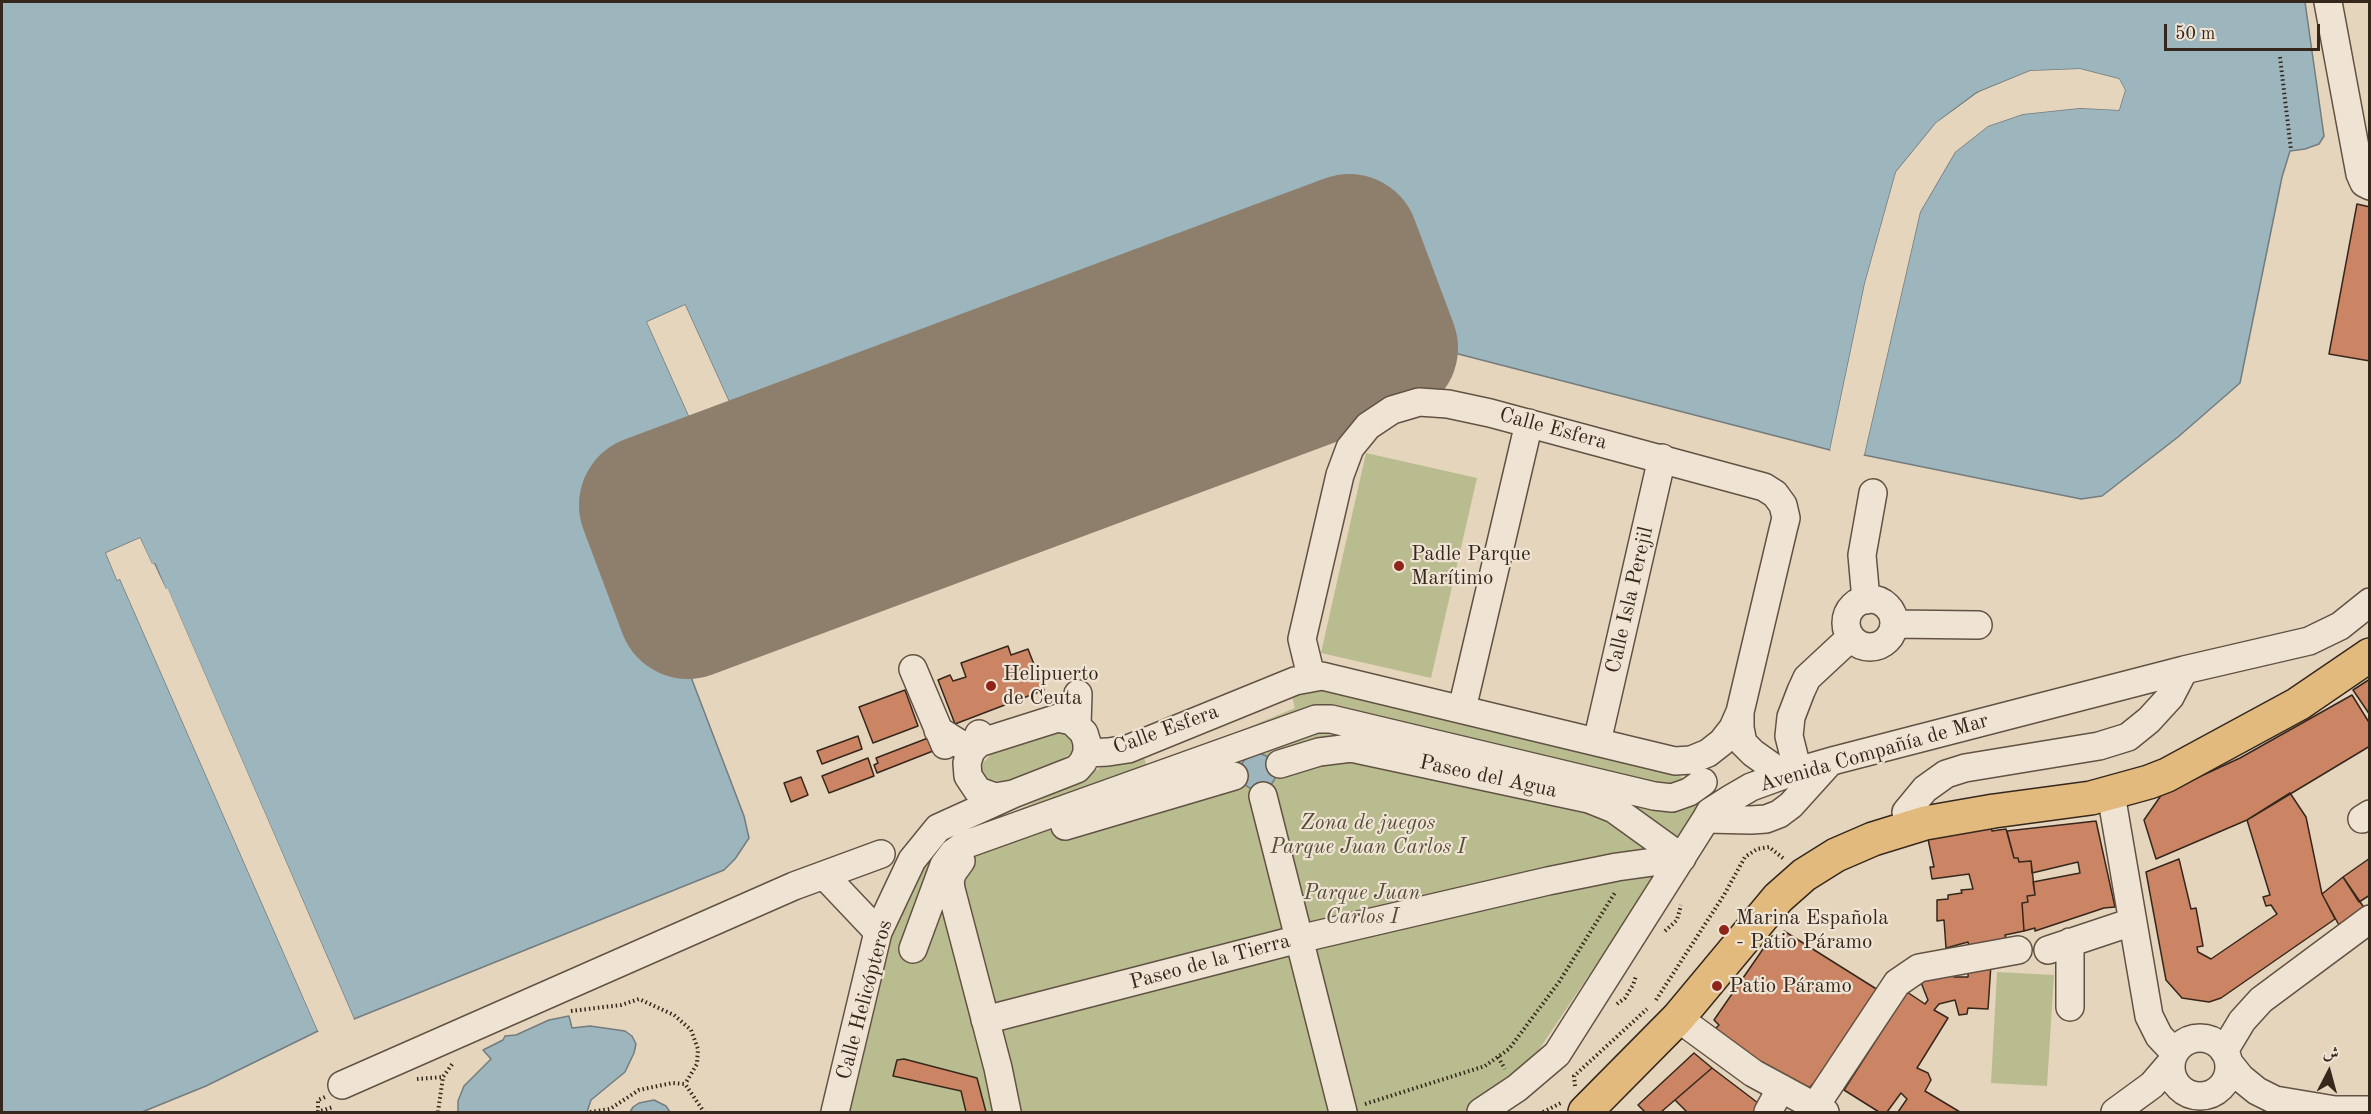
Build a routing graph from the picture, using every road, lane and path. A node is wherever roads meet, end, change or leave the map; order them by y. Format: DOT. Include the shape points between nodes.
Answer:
graph roads {
  1 [pos="2328,2"];
  2 [pos="2280,57"];
  3 [pos="2290,150"];
  4 [pos="2370,186"];
  5 [pos="1528,423"];
  6 [pos="1662,458"];
  7 [pos="1873,493"];
  8 [pos="1866,600"];
  9 [pos="2370,602"];
  10 [pos="1894,624"];
  11 [pos="1978,625"];
  12 [pos="1850,638"];
  13 [pos="2361,660"];
  14 [pos="913,669"];
  15 [pos="2184,669"];
  16 [pos="1311,676"];
  17 [pos="1078,694"];
  18 [pos="1462,709"];
  19 [pos="1740,712"];
  20 [pos="1068,722"];
  21 [pos="1597,742"];
  22 [pos="1087,753"];
  23 [pos="1830,762"];
  24 [pos="1280,764"];
  25 [pos="969,768"];
  26 [pos="1697,771"];
  27 [pos="1791,774"];
  28 [pos="1234,776"];
  29 [pos="1013,794"];
  30 [pos="2111,794"];
  31 [pos="1263,796"];
  32 [pos="1906,812"];
  33 [pos="1708,816"];
  34 [pos="938,828"];
  35 [pos="881,854"];
  36 [pos="1836,855"];
  37 [pos="1682,858"];
  38 [pos="1632,865"];
  39 [pos="824,875"];
  40 [pos="1804,875"];
  41 [pos="2370,919"];
  42 [pos="2133,921"];
  43 [pos="878,932"];
  44 [pos="1299,939"];
  45 [pos="913,949"];
  46 [pos="2018,950"];
  47 [pos="2070,1007"];
  48 [pos="1660,1009"];
  49 [pos="570,1011"];
  50 [pos="985,1020"];
  51 [pos="2227,1057"];
  52 [pos="456,1058"];
  53 [pos="2172,1058"];
  54 [pos="685,1084"];
  55 [pos="342,1085"];
  56 [pos="1781,1088"];
  57 [pos="1576,1103"];
  58 [pos="2193,1104"];
  59 [pos="1820,1110"];
  60 [pos="2370,1110"];
  61 [pos="1343,1112"];
  62 [pos="438,1113"];
  63 [pos="590,1113"];
  64 [pos="704,1113"];
  65 [pos="835,1113"];
  66 [pos="1007,1113"];
  67 [pos="1481,1113"];
  68 [pos="1543,1113"];
  69 [pos="1768,1113"];
  70 [pos="2115,1113"];
  1 -- 4 [label="street" via="2360,174"];
  2 -- 3 [label="path"];
  5 -- 6 [label="street, Calle Esfera"];
  5 -- 16 [label="street, Calle Esfera" via="1448,404 1419,402 1392,410 1368,426 1350,448 1324,542 1302,639"];
  5 -- 18 [label="street"];
  6 -- 19 [label="street, Calle Esfera" via="1764,487 1783,505 1784,530"];
  6 -- 21 [label="street, Calle Isla Perejil"];
  7 -- 8 [label="street" via="1862,555"];
  8 -- 10 [label="street" via="1888,608"];
  8 -- 12 [label="street" via="1858,602 1847,614 1845,623"];
  9 -- 15 [label="street, Avenida Compañía de Mar" via="2340,626 2309,641"];
  10 -- 11 [label="street"];
  10 -- 12 [label="street" via="1881,645 1864,647"];
  12 -- 27 [label="street" via="1807,678 1801,691 1791,717"];
  13 -- 30 [label="main road" via="2298,704 2167,775"];
  13 -- 32 [label="main road" via="2311,679 2136,775 2104,783 1962,798"];
  14 -- 25 [label="street" via="938,730"];
  15 -- 23 [label="street, Avenida Compañía de Mar"];
  15 -- 32 [label="street" via="2170,697 2128,737 1946,774 1925,789"];
  16 -- 18 [label="street, Calle Esfera"];
  16 -- 22 [label="street, Calle Esfera" via="1128,749"];
  17 -- 20 [label="street"];
  18 -- 21 [label="street, Calle Esfera"];
  19 -- 26 [label="street, Calle Esfera" via="1733,728 1708,753"];
  19 -- 27 [label="street, Calle Esfera" via="1743,743"];
  20 -- 22 [label="street" via="1084,733"];
  20 -- 25 [label="street, Calle Helicópteros" via="1041,707 987,726 979,732"];
  21 -- 26 [label="street, Calle Esfera" via="1675,761"];
  22 -- 29 [label="street, Calle Helicópteros" via="1077,769"];
  23 -- 27 [label="street, Avenida Compañía de Mar"];
  23 -- 33 [label="street" via="1779,814 1751,820"];
  24 -- 28 [label="street" via="1270,752 1254,749 1240,756"];
  24 -- 31 [label="street" via="1279,784"];
  24 -- 37 [label="street, Paseo del Agua" via="1319,752 1352,748 1589,799 1614,809"];
  25 -- 29 [label="street, Calle Helicópteros" via="978,791 994,797"];
  25 -- 34 [label="street, Calle Helicópteros"];
  26 -- 33 [label="street"];
  26 -- 45 [label="street" via="1689,792 1672,798 1654,796 1331,719 1316,719 964,845 944,865"];
  27 -- 33 [label="street, Avenida Compañía de Mar" via="1751,788"];
  28 -- 31 [label="street" via="1244,792"];
  28 -- 50 [label="street" via="965,856 953,872 951,889"];
  29 -- 34 [label="street, Calle Helicópteros"];
  30 -- 36 [label="main road" via="1925,824"];
  30 -- 42 [label="street"];
  31 -- 44 [label="street"];
  32 -- 36 [label="main road" via="1878,819 1855,834"];
  33 -- 37 [label="street, Avenida Compañía de Mar"];
  34 -- 43 [label="street, Calle Helicópteros" via="912,860"];
  35 -- 39 [label="street"];
  36 -- 40 [label="main road"];
  37 -- 38 [label="street, Paseo de la Tierra"];
  37 -- 67 [label="street, Avenida Compañía de Mar" via="1557,1054"];
  38 -- 44 [label="street, Paseo de la Tierra"];
  38 -- 61 [label="path" via="1559,982 1509,1049 1485,1066"];
  39 -- 43 [label="street"];
  39 -- 55 [label="street"];
  40 -- 48 [label="main road"];
  40 -- 48 [label="path" via="1769,847 1745,857"];
  41 -- 51 [label="street" via="2261,1000 2242,1021"];
  42 -- 47 [label="street" via="2059,946"];
  42 -- 53 [label="street" via="2149,1016"];
  43 -- 65 [label="street, Calle Helicópteros"];
  44 -- 50 [label="street, Paseo de la Tierra"];
  44 -- 61 [label="street"];
  46 -- 59 [label="street" via="1919,968 1897,983"];
  48 -- 56 [label="street"];
  48 -- 57 [label="main road"];
  48 -- 57 [label="path" via="1574,1076"];
  49 -- 54 [label="path" via="639,999 674,1015 691,1030 698,1049 697,1064"];
  50 -- 66 [label="street"];
  51 -- 53 [label="street" via="2218,1044 2199,1037 2189,1039"];
  51 -- 58 [label="street" via="2225,1080 2220,1087"];
  51 -- 60 [label="street" via="2241,1078 2275,1100 2335,1110"];
  52 -- 62 [label="path" via="443,1077"];
  53 -- 58 [label="street" via="2171,1073"];
  53 -- 70 [label="street" via="2152,1085"];
  54 -- 63 [label="path" via="663,1083 639,1089 610,1109"];
  54 -- 64 [label="path"];
  56 -- 59 [label="street"];
  56 -- 69 [label="street"];
  57 -- 68 [label="path"];
}
